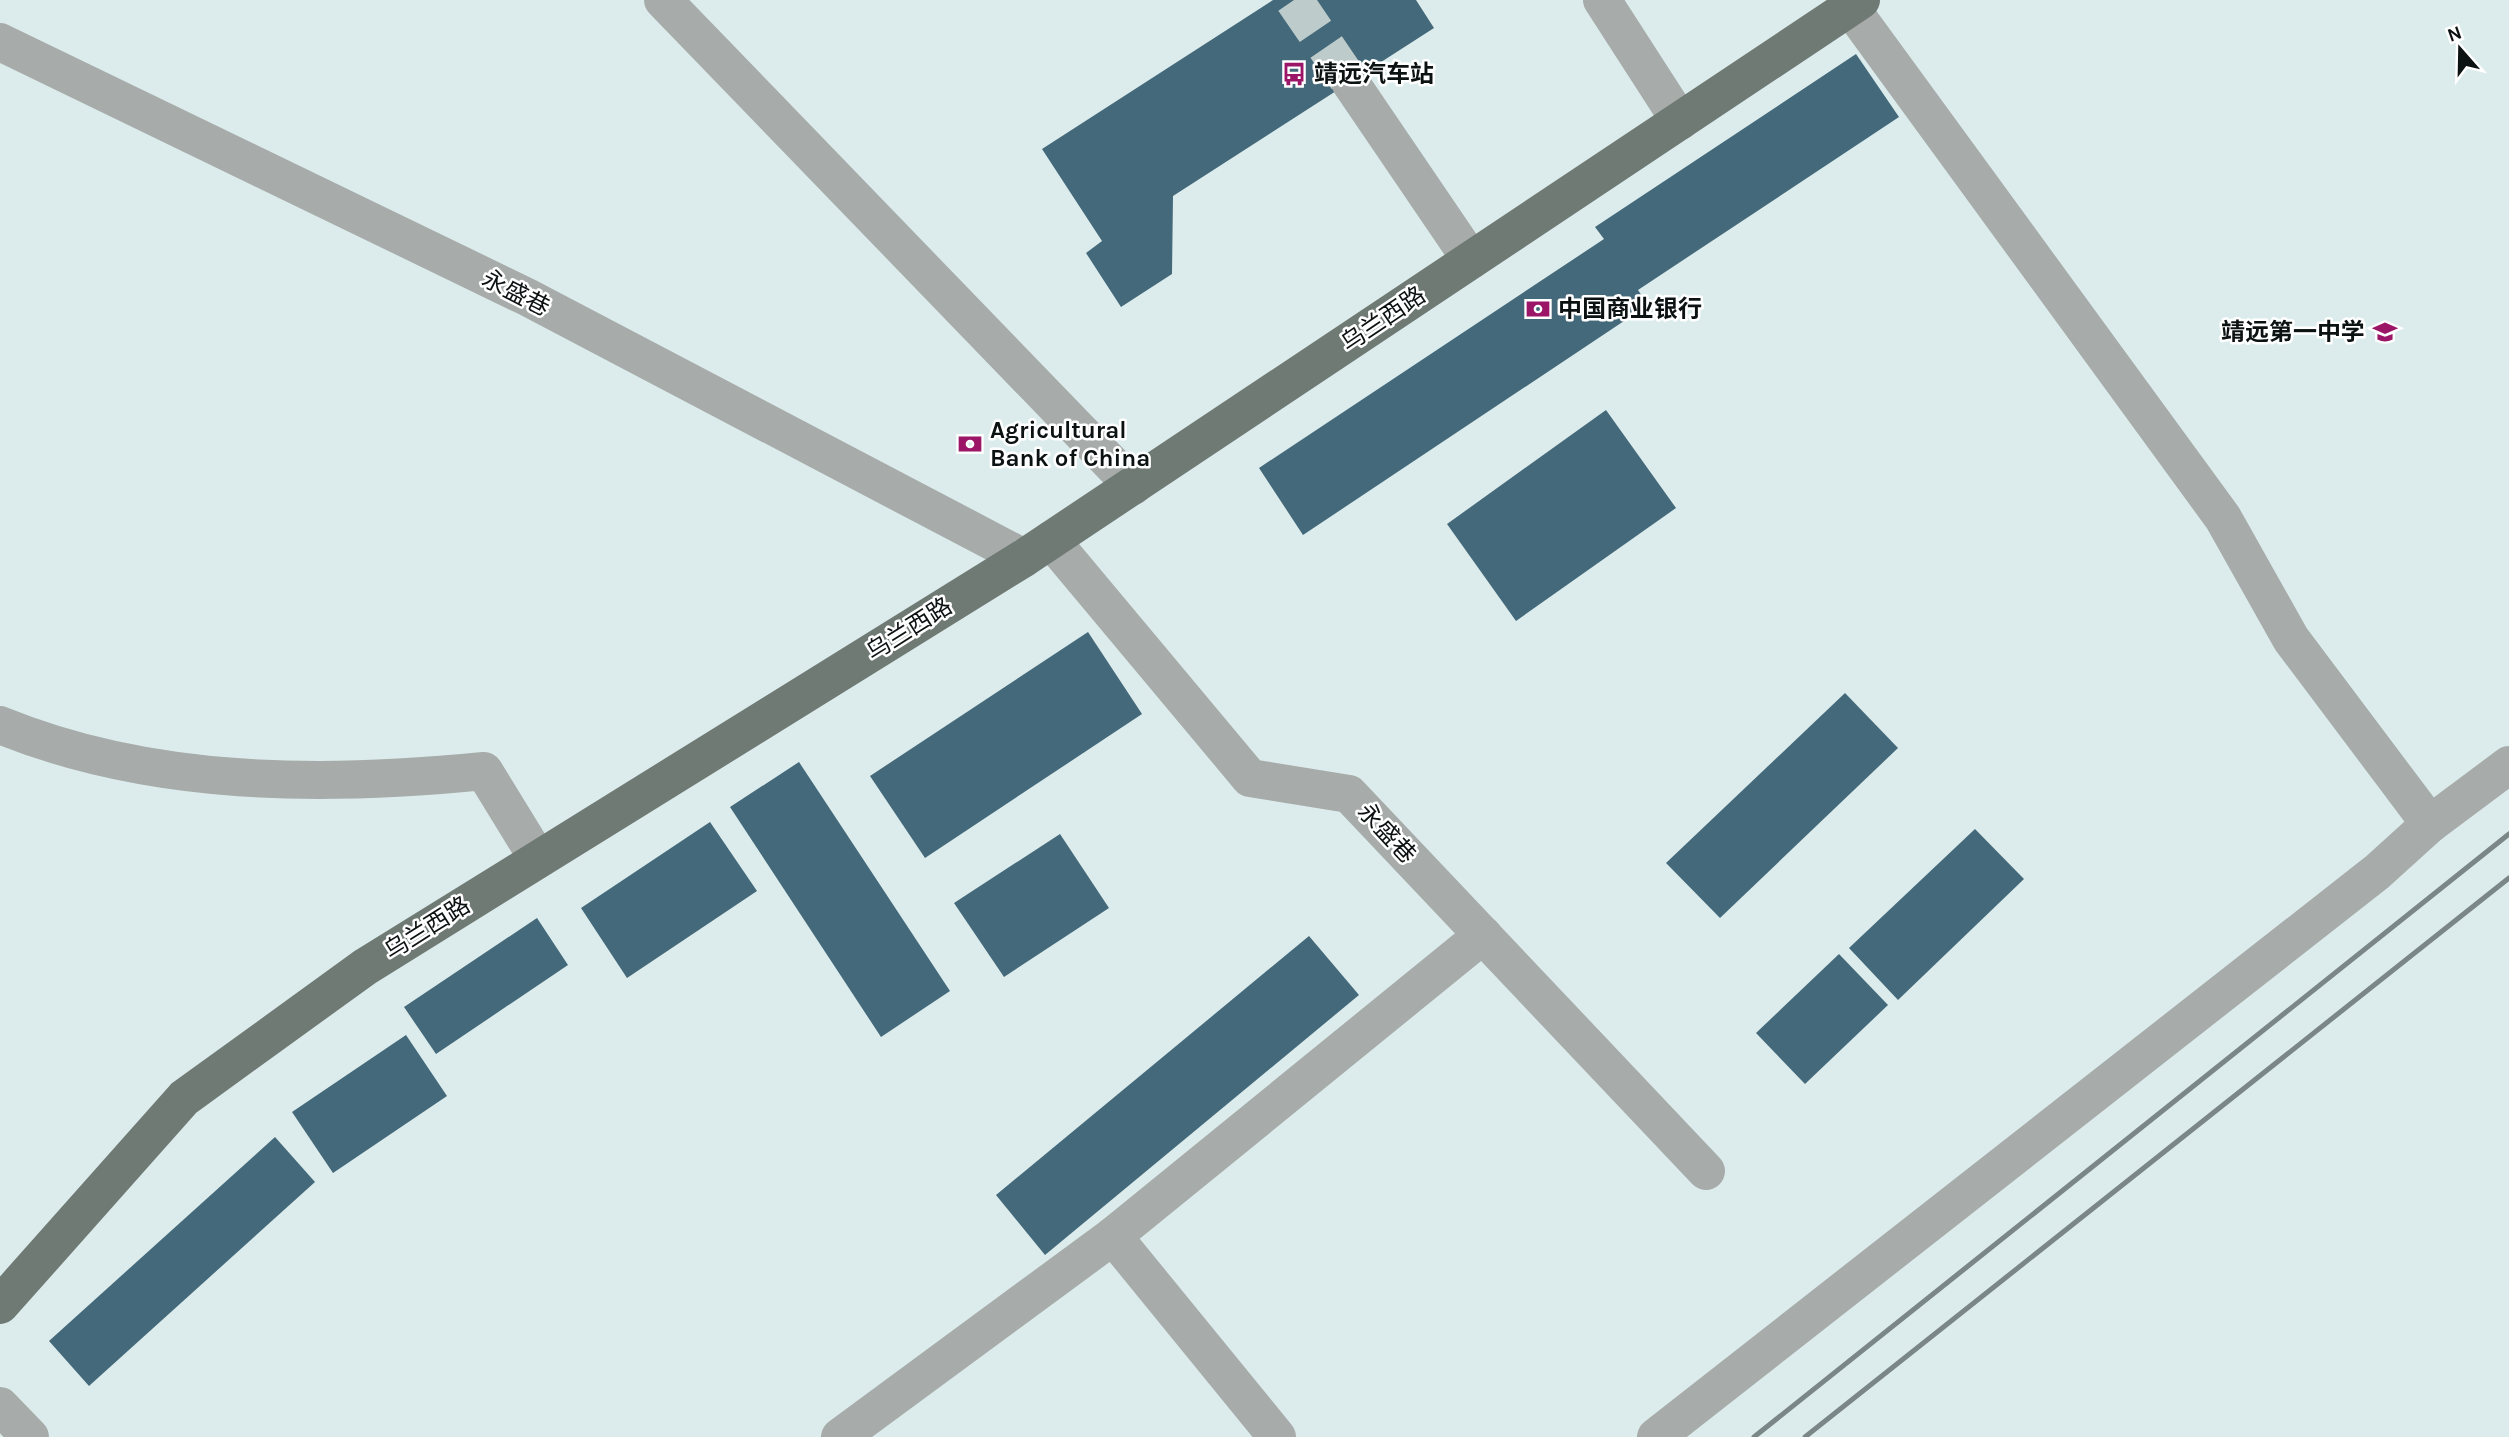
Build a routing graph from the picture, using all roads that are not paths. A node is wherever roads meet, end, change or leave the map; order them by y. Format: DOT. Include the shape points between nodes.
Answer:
graph roads {
  1 [pos="663,0"];
  2 [pos="1602,0"];
  3 [pos="1855,4"];
  4 [pos="0,42"];
  5 [pos="1350,82"];
  6 [pos="1680,121"];
  7 [pos="1471,260"];
  8 [pos="1133,486"];
  9 [pos="1038,549"];
  10 [pos="0,725"];
  11 [pos="2509,765"];
  12 [pos="2430,824"];
  13 [pos="538,859"];
  14 [pos="1483,935"];
  15 [pos="1706,1171"];
  16 [pos="1113,1236"];
  17 [pos="0,1305"];
  18 [pos="0,1406"];
  19 [pos="853,1433"];
  20 [pos="30,1437"];
  21 [pos="1277,1437"];
  22 [pos="1656,1437"];
  1 -- 8 [label="street"];
  2 -- 6 [label="street"];
  3 -- 6 [label="main road, 乌兰西路"];
  3 -- 12 [label="street" via="2222,518 2291,639"];
  4 -- 9 [label="street, 永盛巷"];
  5 -- 7 [label="street"];
  6 -- 7 [label="main road, 乌兰西路"];
  7 -- 8 [label="main road, 乌兰西路"];
  8 -- 9 [label="main road, 乌兰西路"];
  9 -- 13 [label="main road, 乌兰西路"];
  9 -- 14 [label="street, 永盛巷" via="1250,778 1349,794"];
  10 -- 13 [label="street" via="45,743 119,760 232,775 346,780 484,771"];
  11 -- 12 [label="street"];
  12 -- 22 [label="street" via="2377,872"];
  13 -- 17 [label="main road, 乌兰西路" via="365,967 184,1098"];
  14 -- 15 [label="street, 永盛巷"];
  14 -- 16 [label="street"];
  16 -- 19 [label="street"];
  16 -- 21 [label="street"];
  18 -- 20 [label="street"];
}
